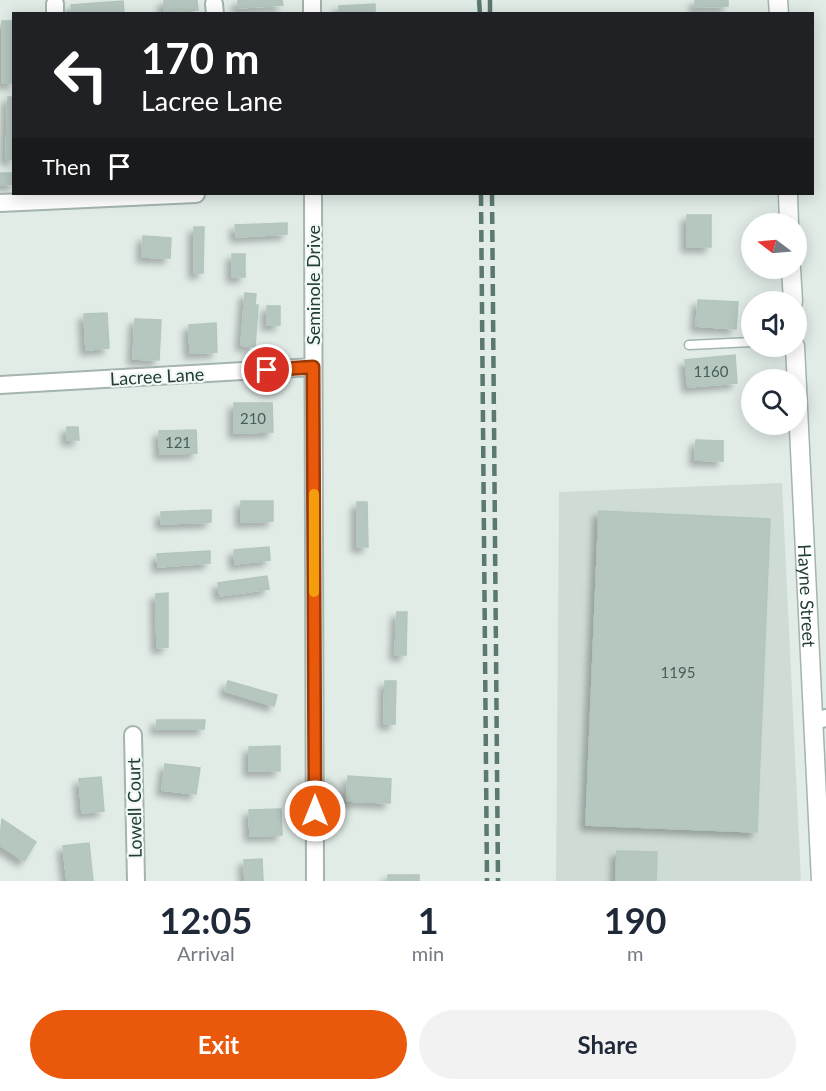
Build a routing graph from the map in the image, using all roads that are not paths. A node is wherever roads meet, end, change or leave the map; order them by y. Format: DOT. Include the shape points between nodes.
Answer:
graph roads {
  1 [pos="160,195"];
  2 [pos="313,195"];
  3 [pos="788,195"];
  4 [pos="52,198"];
  5 [pos="0,203"];
  6 [pos="789,213"];
  7 [pos="741,343"];
  8 [pos="689,345"];
  9 [pos="796,357"];
  10 [pos="313,367"];
  11 [pos="0,385"];
  12 [pos="819,696"];
  13 [pos="820,720"];
  14 [pos="133,735"];
  15 [pos="135,881"];
  16 [pos="315,881"];
  17 [pos="821,881"];
  1 -- 4 [label="street"];
  2 -- 10 [label="street, Seminole Drive"];
  3 -- 6 [label="street"];
  4 -- 5 [label="street"];
  7 -- 8 [label="lane"];
  9 -- 12 [label="street, Hayne Street"];
  10 -- 11 [label="street, Lacree Lane"];
  10 -- 16 [label="street, Seminole Drive"];
  12 -- 13 [label="street, Hayne Street"];
  13 -- 17 [label="street, Hayne Street"];
  14 -- 15 [label="street, Lowell Court"];
}
